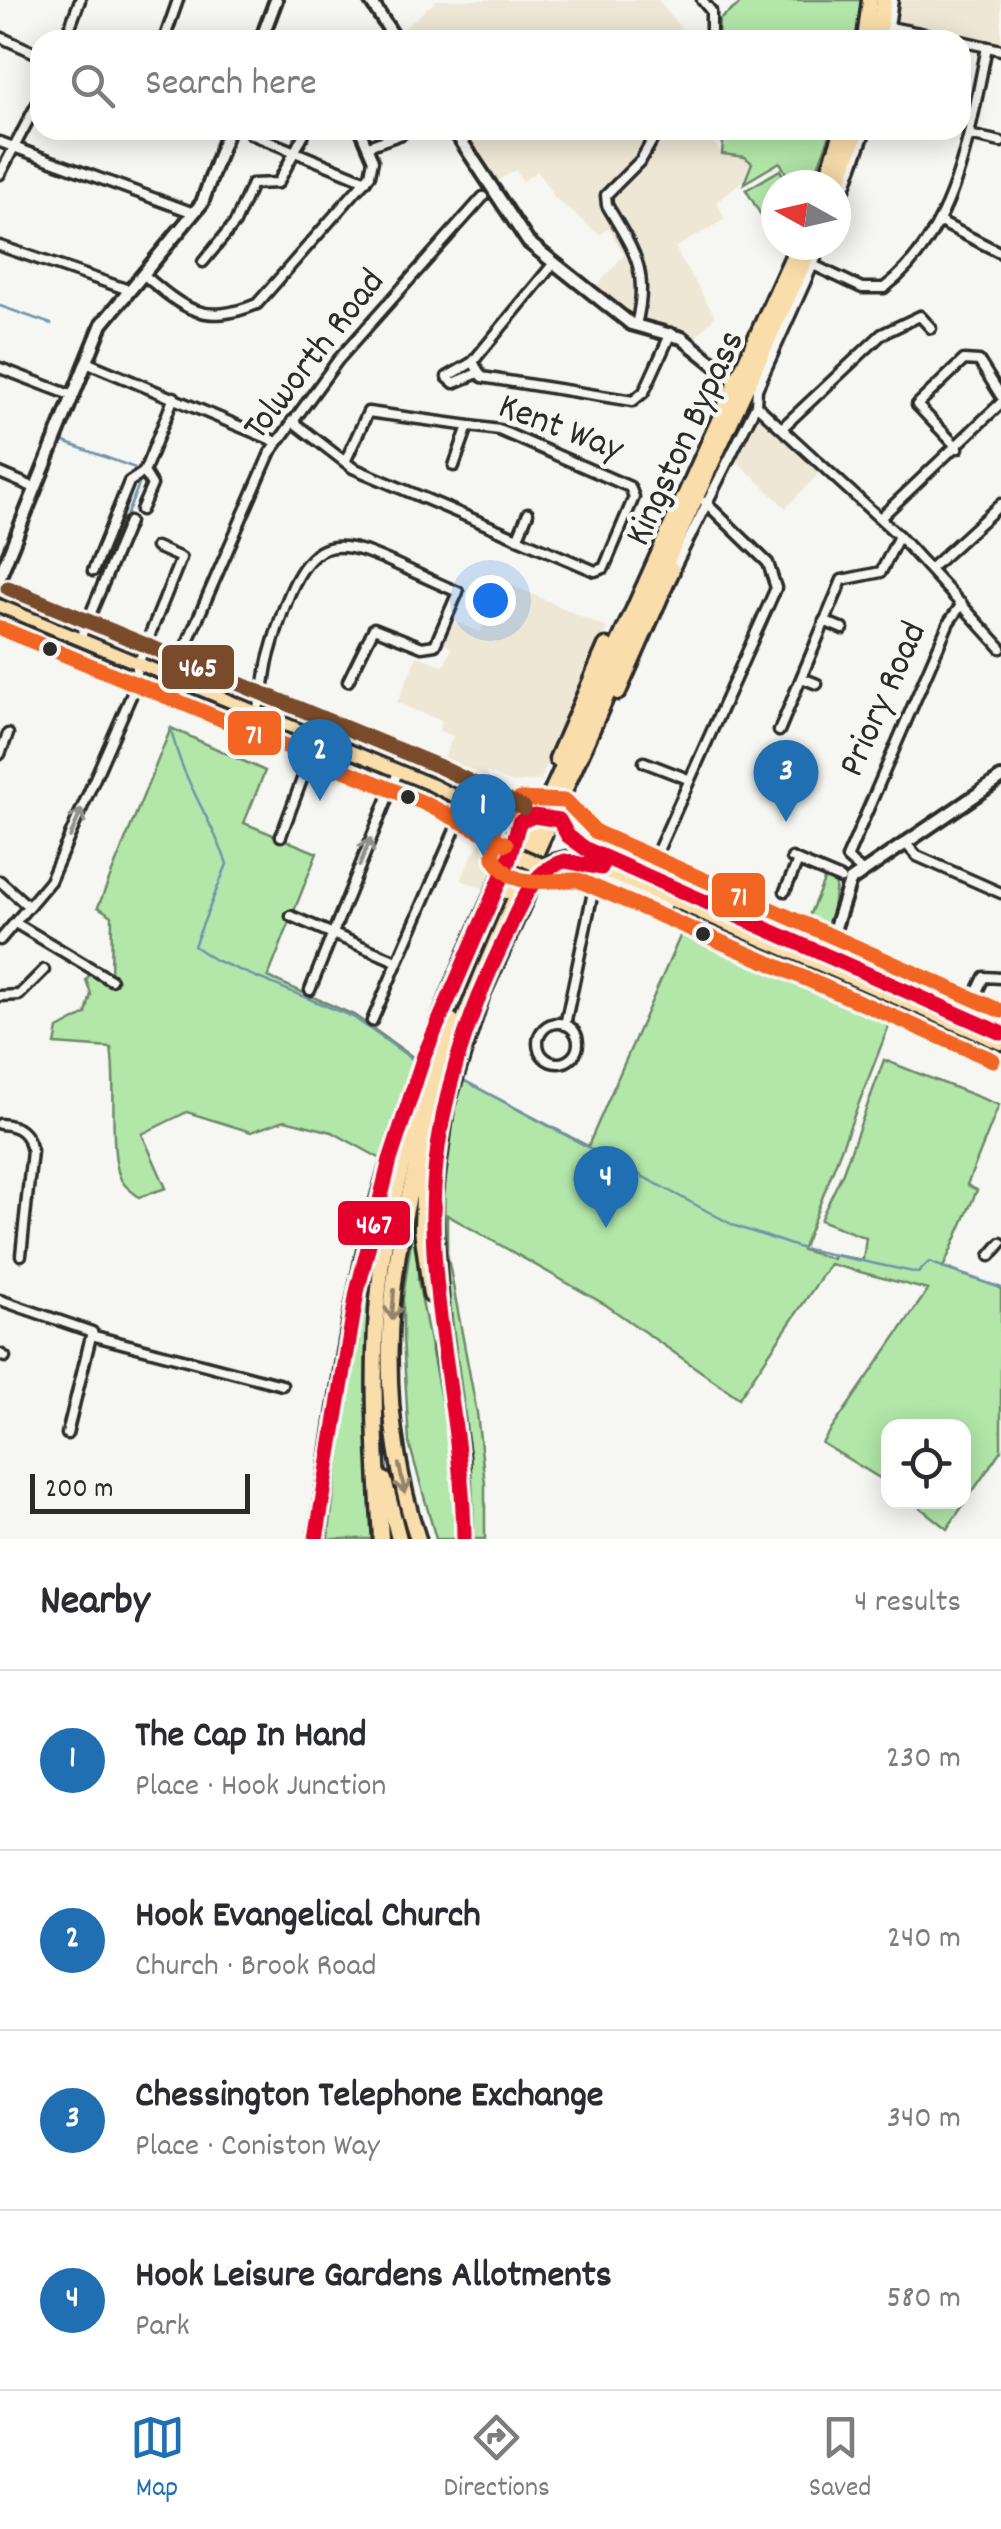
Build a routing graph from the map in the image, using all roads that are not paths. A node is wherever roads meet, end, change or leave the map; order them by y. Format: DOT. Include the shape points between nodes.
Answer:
graph roads {
  1 [pos="80,0"];
  2 [pos="178,0"];
  3 [pos="276,0"];
  4 [pos="702,0"];
  5 [pos="870,0"];
  6 [pos="884,0"];
  7 [pos="893,0"];
  8 [pos="372,1"];
  9 [pos="890,26"];
  10 [pos="69,30"];
  11 [pos="168,30"];
  12 [pos="265,30"];
  13 [pos="388,30"];
  14 [pos="711,30"];
  15 [pos="866,30"];
  16 [pos="880,30"];
  17 [pos="889,30"];
  18 [pos="908,30"];
  19 [pos="0,37"];
  20 [pos="971,44"];
  21 [pos="987,47"];
  22 [pos="30,50"];
  23 [pos="1001,50"];
  24 [pos="30,116"];
  25 [pos="971,125"];
  26 [pos="971,135"];
  27 [pos="224,140"];
  28 [pos="266,140"];
  29 [pos="302,140"];
  30 [pos="365,140"];
  31 [pos="382,140"];
  32 [pos="406,140"];
  33 [pos="459,140"];
  34 [pos="652,140"];
  35 [pos="840,140"];
  36 [pos="854,140"];
  37 [pos="862,140"];
  38 [pos="967,140"];
  39 [pos="0,142"];
  40 [pos="1001,142"];
  41 [pos="14,146"];
  42 [pos="368,146"];
  43 [pos="410,146"];
  44 [pos="298,152"];
  45 [pos="829,170"];
  46 [pos="843,170"];
  47 [pos="851,172"];
  48 [pos="0,174"];
  49 [pos="366,181"];
  50 [pos="488,193"];
  51 [pos="194,213"];
  52 [pos="940,222"];
  53 [pos="0,246"];
  54 [pos="1001,253"];
  55 [pos="791,260"];
  56 [pos="805,260"];
  57 [pos="815,260"];
  58 [pos="203,262"];
  59 [pos="554,264"];
  60 [pos="813,265"];
  61 [pos="143,274"];
  62 [pos="129,290"];
  63 [pos="636,326"];
  64 [pos="931,328"];
  65 [pos="670,332"];
  66 [pos="86,362"];
  67 [pos="474,362"];
  68 [pos="0,368"];
  69 [pos="478,373"];
  70 [pos="734,380"];
  71 [pos="72,396"];
  72 [pos="174,397"];
  73 [pos="1001,400"];
  74 [pos="756,405"];
  75 [pos="292,422"];
  76 [pos="468,426"];
  77 [pos="784,427"];
  78 [pos="277,442"];
  79 [pos="718,448"];
  80 [pos="958,448"];
  81 [pos="345,462"];
  82 [pos="454,466"];
  83 [pos="144,472"];
  84 [pos="0,474"];
  85 [pos="690,478"];
  86 [pos="35,488"];
  87 [pos="705,502"];
  88 [pos="1001,504"];
  89 [pos="141,510"];
  90 [pos="528,513"];
  91 [pos="880,518"];
  92 [pos="129,522"];
  93 [pos="899,536"];
  94 [pos="518,537"];
  95 [pos="156,547"];
  96 [pos="931,568"];
  97 [pos="93,571"];
  98 [pos="0,576"];
  99 [pos="665,589"];
  100 [pos="962,604"];
  101 [pos="0,606"];
  102 [pos="824,621"];
  103 [pos="843,628"];
  104 [pos="80,639"];
  105 [pos="1001,648"];
  106 [pos="619,654"];
  107 [pos="138,664"];
  108 [pos="172,678"];
  109 [pos="802,678"];
  110 [pos="348,681"];
  111 [pos="817,684"];
  112 [pos="256,713"];
  113 [pos="790,733"];
  114 [pos="8,734"];
  115 [pos="318,739"];
  116 [pos="0,754"];
  117 [pos="644,762"];
  118 [pos="398,772"];
  119 [pos="1001,778"];
  120 [pos="688,779"];
  121 [pos="468,802"];
  122 [pos="526,820"];
  123 [pos="564,826"];
  124 [pos="281,836"];
  125 [pos="906,843"];
  126 [pos="514,851"];
  127 [pos="548,865"];
  128 [pos="598,871"];
  129 [pos="862,871"];
  130 [pos="844,879"];
  131 [pos="645,880"];
  132 [pos="0,881"];
  133 [pos="785,891"];
  134 [pos="1001,892"];
  135 [pos="674,898"];
  136 [pos="29,907"];
  137 [pos="290,916"];
  138 [pos="16,924"];
  139 [pos="333,933"];
  140 [pos="0,940"];
  141 [pos="825,958"];
  142 [pos="396,962"];
  143 [pos="44,970"];
  144 [pos="1001,978"];
  145 [pos="111,980"];
  146 [pos="310,990"];
  147 [pos="0,996"];
  148 [pos="964,1019"];
  149 [pos="372,1021"];
  150 [pos="565,1025"];
  151 [pos="1001,1034"];
  152 [pos="1001,1042"];
  153 [pos="0,1124"];
  154 [pos="427,1126"];
  155 [pos="1001,1243"];
  156 [pos="21,1255"];
  157 [pos="990,1256"];
  158 [pos="0,1300"];
  159 [pos="92,1333"];
  160 [pos="444,1354"];
  161 [pos="375,1374"];
  162 [pos="282,1384"];
  163 [pos="67,1434"];
  164 [pos="316,1539"];
  165 [pos="381,1539"];
  166 [pos="399,1539"];
  167 [pos="418,1539"];
  168 [pos="464,1539"];
  1 -- 10 [label="street"];
  2 -- 11 [label="street"];
  3 -- 12 [label="street"];
  4 -- 14 [label="street" via="711,11"];
  5 -- 15 [label="highway"];
  6 -- 16 [label="highway"];
  7 -- 9 [label="street"];
  8 -- 13 [label="street"];
  9 -- 17 [label="street"];
  9 -- 18 [label="street"];
  19 -- 22 [label="street"];
  20 -- 21 [label="street"];
  21 -- 23 [label="street"];
  21 -- 25 [label="street"];
  24 -- 41 [label="street"];
  26 -- 40 [label="street"];
  27 -- 51 [label="street"];
  28 -- 44 [label="street"];
  29 -- 44 [label="street"];
  30 -- 42 [label="street"];
  31 -- 42 [label="street"];
  32 -- 43 [label="street"];
  33 -- 50 [label="street"];
  34 -- 63 [label="street" via="606,195 641,268"];
  35 -- 45 [label="highway"];
  36 -- 46 [label="highway"];
  37 -- 47 [label="street"];
  38 -- 52 [label="street"];
  39 -- 41 [label="street"];
  41 -- 48 [label="street"];
  41 -- 51 [label="street"];
  42 -- 49 [label="street"];
  44 -- 49 [label="street"];
  44 -- 58 [label="street" via="278,183 252,184 235,223"];
  49 -- 61 [label="street" via="257,304 236,312 196,312"];
  50 -- 59 [label="street"];
  50 -- 75 [label="street, Tolworth Road" via="338,360"];
  51 -- 61 [label="street"];
  52 -- 54 [label="street"];
  52 -- 60 [label="street" via="884,288 862,288"];
  53 -- 62 [label="street"];
  55 -- 70 [label="highway, Kingston Bypass"];
  56 -- 79 [label="highway, Kingston Bypass"];
  57 -- 60 [label="street"];
  59 -- 63 [label="street"];
  59 -- 67 [label="street"];
  60 -- 74 [label="street" via="754,395"];
  61 -- 62 [label="street"];
  62 -- 66 [label="street" via="102,324"];
  63 -- 65 [label="street"];
  64 -- 77 [label="street" via="920,316 894,331"];
  65 -- 69 [label="street" via="644,392 633,401"];
  65 -- 70 [label="street"];
  66 -- 71 [label="street"];
  66 -- 72 [label="street"];
  67 -- 69 [label="street"];
  67 -- 69 [label="street" via="447,377 454,383"];
  68 -- 71 [label="street"];
  70 -- 85 [label="highway, Kingston Bypass"];
  71 -- 86 [label="street"];
  72 -- 78 [label="street"];
  72 -- 83 [label="street"];
  73 -- 80 [label="street"];
  73 -- 80 [label="street" via="972,359 912,408"];
  74 -- 77 [label="street"];
  74 -- 87 [label="street"];
  75 -- 78 [label="street, Tolworth Road"];
  75 -- 81 [label="street, Kent Way"];
  76 -- 81 [label="street, Kent Way" via="368,412"];
  76 -- 82 [label="street, Kent Way"];
  76 -- 94 [label="street, Kent Way" via="509,434 633,490 600,570"];
  77 -- 91 [label="street"];
  78 -- 108 [label="street, Tolworth Road"];
  79 -- 99 [label="highway"];
  79 -- 106 [label="highway, Kingston Bypass"];
  80 -- 91 [label="street"];
  81 -- 94 [label="street, Kent Way"];
  83 -- 89 [label="street" via="152,484"];
  83 -- 97 [label="street" via="129,482"];
  84 -- 86 [label="street"];
  85 -- 106 [label="highway, Kingston Bypass"];
  85 -- 122 [label="highway"];
  86 -- 98 [label="street"];
  87 -- 99 [label="street"];
  87 -- 120 [label="street" via="768,562 776,588 705,755"];
  88 -- 96 [label="street"];
  90 -- 94 [label="street"];
  91 -- 93 [label="street"];
  92 -- 104 [label="street"];
  93 -- 96 [label="street"];
  93 -- 102 [label="street" via="880,572 842,580"];
  95 -- 107 [label="street" via="181,558"];
  96 -- 100 [label="street"];
  99 -- 123 [label="highway"];
  100 -- 105 [label="street"];
  100 -- 129 [label="street, Priory Road" via="847,858"];
  101 -- 104 [label="main road"];
  102 -- 103 [label="street"];
  102 -- 109 [label="street"];
  104 -- 107 [label="main road"];
  106 -- 154 [label="highway" via="478,979"];
  106 -- 161 [label="highway" via="454,1015 417,1121 380,1274"];
  107 -- 108 [label="main road"];
  136 -- 107 [label="street, one-way" via="58,865 138,680"];
  108 -- 112 [label="main road"];
  109 -- 111 [label="street"];
  109 -- 113 [label="street" via="780,728"];
  110 -- 112 [label="street" via="374,628 435,645 458,592 349,546 319,548 304,562 270,652 268,686"];
  112 -- 115 [label="main road"];
  114 -- 116 [label="street"];
  115 -- 118 [label="main road"];
  115 -- 124 [label="street"];
  117 -- 120 [label="street"];
  118 -- 121 [label="main road"];
  139 -- 118 [label="street, one-way"];
  119 -- 125 [label="street"];
  120 -- 131 [label="street"];
  121 -- 122 [label="main road"];
  121 -- 142 [label="street"];
  122 -- 123 [label="highway, bridge"];
  122 -- 126 [label="highway"];
  123 -- 127 [label="highway" via="566,851"];
  123 -- 131 [label="highway" via="586,849"];
  125 -- 129 [label="street"];
  125 -- 134 [label="street" via="917,856"];
  126 -- 127 [label="highway, bridge"];
  126 -- 164 [label="highway" via="424,1056 385,1178 357,1292"];
  127 -- 128 [label="highway" via="572,858"];
  127 -- 160 [label="highway" via="530,888 481,996 446,1106 433,1204"];
  128 -- 131 [label="highway"];
  128 -- 135 [label="street" via="664,904"];
  128 -- 150 [label="street"];
  129 -- 130 [label="street"];
  130 -- 133 [label="street" via="795,859"];
  130 -- 141 [label="street"];
  131 -- 135 [label="highway"];
  131 -- 141 [label="highway"];
  132 -- 136 [label="street"];
  135 -- 152 [label="highway"];
  136 -- 138 [label="street"];
  137 -- 139 [label="street"];
  138 -- 140 [label="street"];
  138 -- 145 [label="street"];
  139 -- 142 [label="street"];
  139 -- 146 [label="street"];
  141 -- 148 [label="highway"];
  142 -- 149 [label="street"];
  143 -- 147 [label="street" via="19,995"];
  144 -- 148 [label="street" via="978,983"];
  148 -- 151 [label="highway"];
  150 -- 150 [label="street" via="577,1036 576,1052 551,1062 539,1038 550,1025"];
  153 -- 156 [label="street" via="18,1128 32,1151"];
  154 -- 160 [label="highway" via="422,1229"];
  154 -- 167 [label="highway, one-way" via="407,1205 390,1354 398,1458"];
  155 -- 157 [label="street"];
  158 -- 159 [label="street"];
  159 -- 162 [label="street"];
  159 -- 163 [label="street"];
  160 -- 168 [label="highway" via="461,1456"];
  161 -- 165 [label="highway"];
  161 -- 166 [label="highway" via="384,1476"];
}
